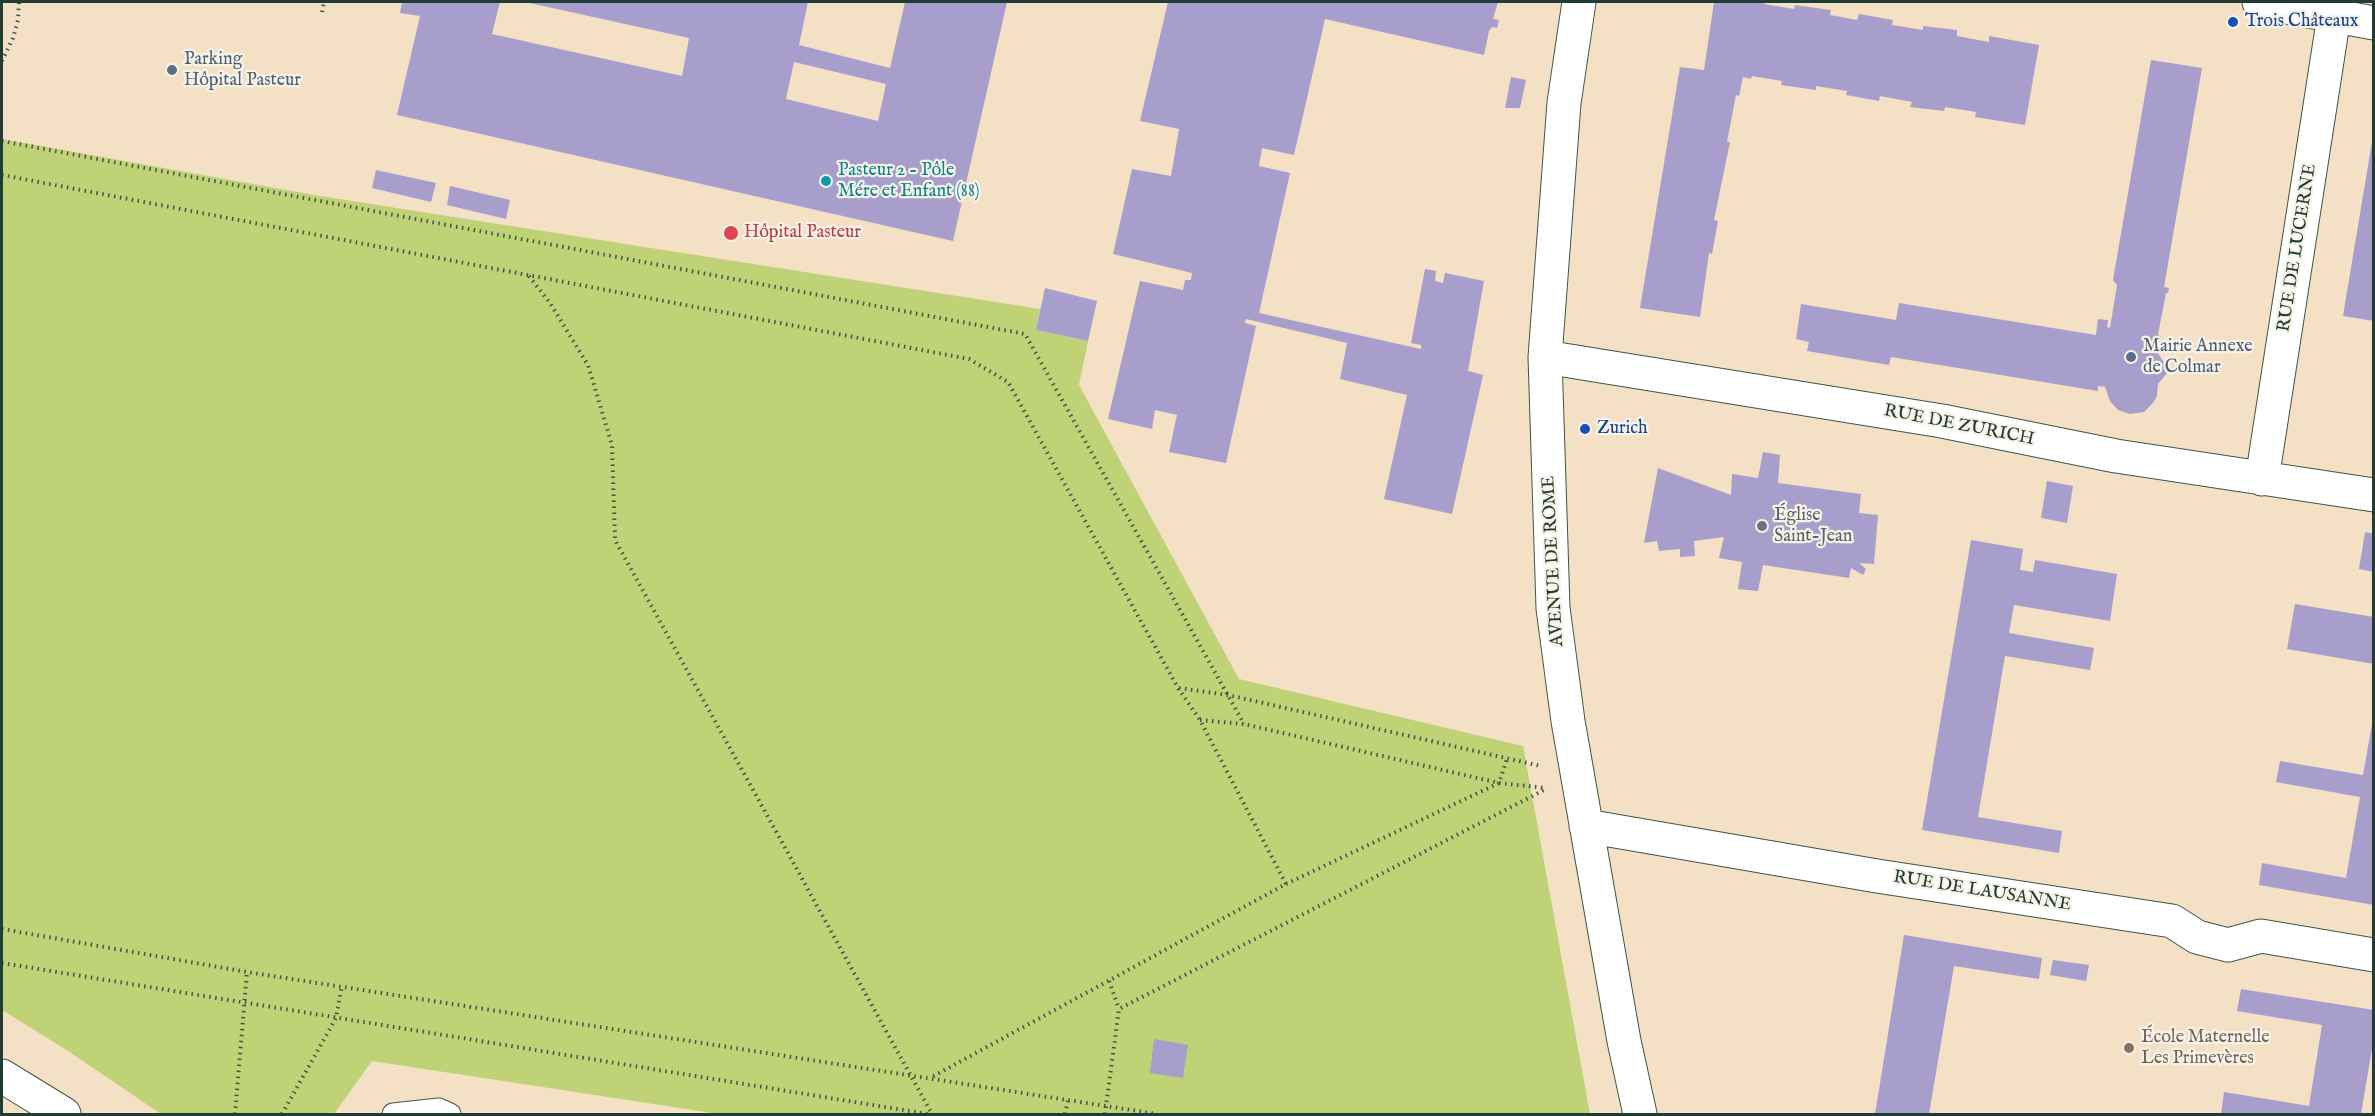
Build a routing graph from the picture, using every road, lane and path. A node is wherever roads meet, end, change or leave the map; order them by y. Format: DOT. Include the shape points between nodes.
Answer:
graph roads {
  1 [pos="19,2"];
  2 [pos="324,2"];
  3 [pos="1579,2"];
  4 [pos="2259,2"];
  5 [pos="322,12"];
  6 [pos="2334,16"];
  7 [pos="2373,23"];
  8 [pos="2,61"];
  9 [pos="2,141"];
  10 [pos="2,175"];
  11 [pos="528,275"];
  12 [pos="1545,357"];
  13 [pos="2262,479"];
  14 [pos="2373,495"];
  15 [pos="1179,688"];
  16 [pos="1228,695"];
  17 [pos="1200,720"];
  18 [pos="1244,724"];
  19 [pos="1507,759"];
  20 [pos="1577,774"];
  21 [pos="1499,783"];
  22 [pos="1546,789"];
  23 [pos="1586,826"];
  24 [pos="1286,884"];
  25 [pos="2,929"];
  26 [pos="2373,955"];
  27 [pos="2,963"];
  28 [pos="247,972"];
  29 [pos="1109,981"];
  30 [pos="342,985"];
  31 [pos="246,1003"];
  32 [pos="1119,1009"];
  33 [pos="336,1018"];
  34 [pos="2,1076"];
  35 [pos="910,1076"];
  36 [pos="930,1078"];
  37 [pos="1068,1100"];
  38 [pos="1106,1107"];
  39 [pos="64,1114"];
  40 [pos="235,1114"];
  41 [pos="282,1114"];
  42 [pos="393,1114"];
  43 [pos="450,1114"];
  44 [pos="930,1114"];
  45 [pos="1065,1114"];
  46 [pos="1105,1114"];
  47 [pos="1157,1114"];
  48 [pos="1640,1114"];
  1 -- 8 [label="path" via="13,38"];
  2 -- 5 [label="path"];
  3 -- 12 [label="street, AVENUE DE ROME" via="1564,103"];
  4 -- 6 [label="street"];
  6 -- 7 [label="street"];
  6 -- 13 [label="street, RUE DE LUCERNE"];
  9 -- 16 [label="path" via="1025,334"];
  10 -- 11 [label="path"];
  11 -- 15 [label="path" via="969,359 1008,382"];
  11 -- 35 [label="path" via="588,365 612,445 615,540"];
  12 -- 13 [label="street, RUE DE ZURICH" via="1942,421 2116,456"];
  12 -- 20 [label="street, AVENUE DE ROME" via="1553,608"];
  13 -- 14 [label="street, RUE DE ZURICH"];
  15 -- 16 [label="path"];
  15 -- 17 [label="path"];
  16 -- 18 [label="path"];
  16 -- 19 [label="path"];
  17 -- 18 [label="path"];
  17 -- 24 [label="path"];
  18 -- 21 [label="path"];
  19 -- 20 [label="path"];
  19 -- 21 [label="path"];
  20 -- 22 [label="path"];
  20 -- 23 [label="street, AVENUE DE ROME"];
  21 -- 22 [label="path"];
  21 -- 24 [label="path"];
  22 -- 32 [label="path"];
  23 -- 26 [label="street, RUE DE LAUSANNE" via="2172,921 2197,937 2228,945 2261,936"];
  23 -- 48 [label="street, AVENUE DE ROME"];
  24 -- 29 [label="path"];
  25 -- 28 [label="path"];
  27 -- 31 [label="path"];
  28 -- 30 [label="path"];
  28 -- 31 [label="path"];
  29 -- 32 [label="path"];
  29 -- 36 [label="path"];
  30 -- 33 [label="path"];
  30 -- 35 [label="path"];
  31 -- 33 [label="path"];
  31 -- 40 [label="path"];
  32 -- 38 [label="path"];
  33 -- 41 [label="path"];
  33 -- 44 [label="path"];
  34 -- 39 [label="street"];
  35 -- 36 [label="path"];
  35 -- 44 [label="path"];
  36 -- 37 [label="path"];
  37 -- 38 [label="path"];
  37 -- 45 [label="path"];
  38 -- 46 [label="path"];
  38 -- 47 [label="path"];
  42 -- 43 [label="lane" via="439,1109"];
}
